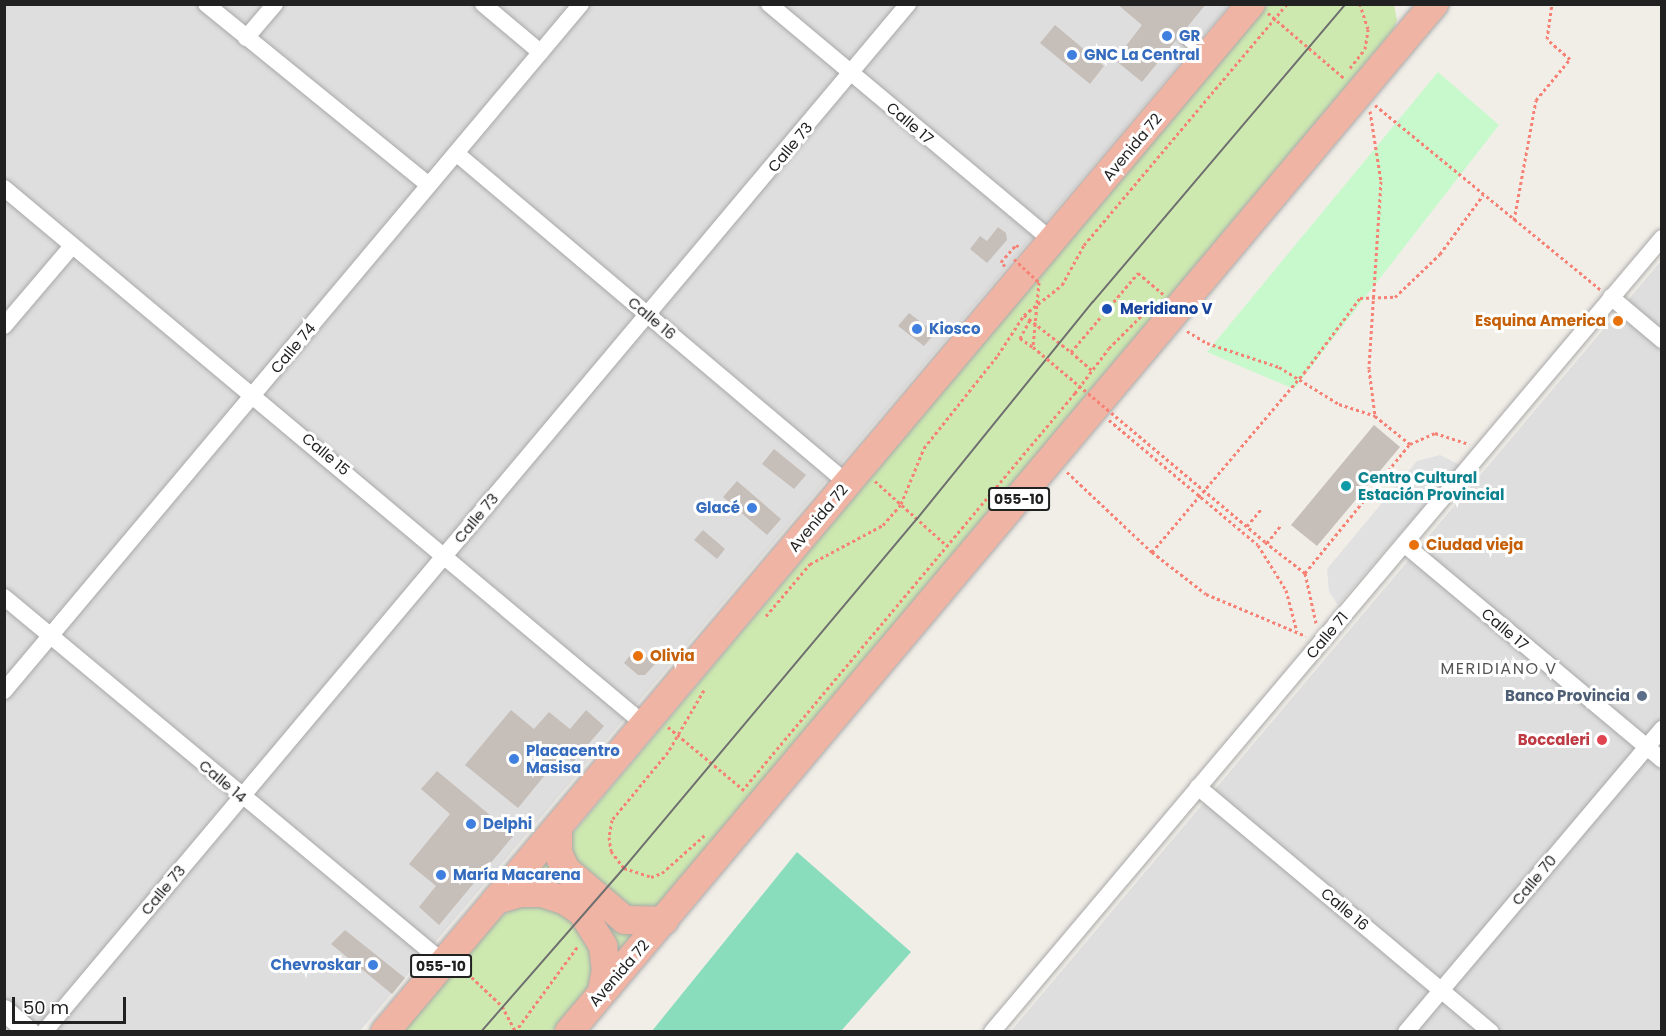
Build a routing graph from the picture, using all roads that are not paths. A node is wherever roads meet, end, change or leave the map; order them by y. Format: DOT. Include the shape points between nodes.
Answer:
graph roads {
  1 [pos="206,4"];
  2 [pos="275,4"];
  3 [pos="483,4"];
  4 [pos="581,4"];
  5 [pos="769,4"];
  6 [pos="908,4"];
  7 [pos="1401,4"];
  8 [pos="1434,4"];
  9 [pos="1264,12"];
  10 [pos="1407,36"];
  11 [pos="1182,37"];
  12 [pos="246,38"];
  13 [pos="540,52"];
  14 [pos="1206,58"];
  15 [pos="851,74"];
  16 [pos="456,153"];
  17 [pos="429,185"];
  18 [pos="4,188"];
  19 [pos="1662,238"];
  20 [pos="1052,241"];
  21 [pos="72,246"];
  22 [pos="1611,297"];
  23 [pos="648,315"];
  24 [pos="4,326"];
  25 [pos="1662,340"];
  26 [pos="253,394"];
  27 [pos="854,476"];
  28 [pos="1404,544"];
  29 [pos="445,553"];
  30 [pos="4,597"];
  31 [pos="51,636"];
  32 [pos="4,691"];
  33 [pos="648,719"];
  34 [pos="1662,729"];
  35 [pos="1646,747"];
  36 [pos="1662,760"];
  37 [pos="1198,787"];
  38 [pos="241,796"];
  39 [pos="558,827"];
  40 [pos="496,900"];
  41 [pos="664,921"];
  42 [pos="446,959"];
  43 [pos="1441,990"];
  44 [pos="603,992"];
  45 [pos="4,1010"];
  46 [pos="995,1031"];
  47 [pos="29,1032"];
  48 [pos="44,1032"];
  49 [pos="385,1032"];
  50 [pos="569,1032"];
  51 [pos="1406,1032"];
  52 [pos="1491,1032"];
  1 -- 12 [label="street"];
  2 -- 12 [label="street"];
  3 -- 13 [label="street"];
  4 -- 13 [label="street, Calle 74"];
  5 -- 15 [label="street, Calle 17"];
  6 -- 15 [label="street, Calle 73"];
  7 -- 10 [label="highway"];
  8 -- 10 [label="highway, Avenida 72 / 055-10"];
  9 -- 14 [label="highway, Avenida 72 / 055-10"];
  10 -- 41 [label="highway, Avenida 72 / 055-10" via="1352,91 1159,305 1085,401 1052,459 956,553 747,797"];
  11 -- 14 [label="lane"];
  12 -- 17 [label="street"];
  13 -- 16 [label="street, Calle 74"];
  14 -- 20 [label="highway, Avenida 72 / 055-10"];
  15 -- 20 [label="street, Calle 17"];
  15 -- 23 [label="street, Calle 73"];
  16 -- 17 [label="street, Calle 74"];
  16 -- 23 [label="street, Calle 16"];
  17 -- 26 [label="street, Calle 74"];
  18 -- 21 [label="street, Calle 15"];
  19 -- 22 [label="street, Calle 71"];
  20 -- 27 [label="highway, Avenida 72 / 055-10"];
  21 -- 24 [label="street"];
  21 -- 26 [label="street, Calle 15"];
  22 -- 25 [label="street"];
  22 -- 28 [label="street, Calle 71"];
  23 -- 27 [label="street, Calle 16"];
  23 -- 29 [label="street, Calle 73"];
  26 -- 29 [label="street, Calle 15"];
  26 -- 31 [label="street, Calle 74"];
  27 -- 33 [label="highway, Avenida 72 / 055-10"];
  28 -- 35 [label="street, Calle 17"];
  28 -- 37 [label="street, Calle 71"];
  29 -- 33 [label="street, Calle 15"];
  29 -- 38 [label="street, Calle 73"];
  30 -- 31 [label="street, Calle 14"];
  31 -- 32 [label="street, Calle 74"];
  31 -- 38 [label="street, Calle 14"];
  33 -- 39 [label="highway, Avenida 72 / 055-10"];
  34 -- 35 [label="street, Calle 70"];
  35 -- 36 [label="street, Calle 17"];
  35 -- 43 [label="street, Calle 70"];
  37 -- 43 [label="street, Calle 16"];
  37 -- 46 [label="street, Calle 71"];
  38 -- 42 [label="street, Calle 14"];
  38 -- 48 [label="street, Calle 73"];
  39 -- 40 [label="highway, Avenida 72 / 055-10"];
  39 -- 41 [label="highway" via="558,853 566,870 625,920"];
  40 -- 42 [label="highway, Avenida 72 / 055-10"];
  40 -- 44 [label="highway" via="520,893 542,893 564,900 593,925 603,946"];
  41 -- 44 [label="highway, Avenida 72 / 055-10"];
  42 -- 49 [label="highway, Avenida 72 / 055-10"];
  43 -- 51 [label="street, Calle 70"];
  43 -- 52 [label="street, Calle 16"];
  44 -- 50 [label="highway, Avenida 72 / 055-10"];
  45 -- 47 [label="street"];
}
